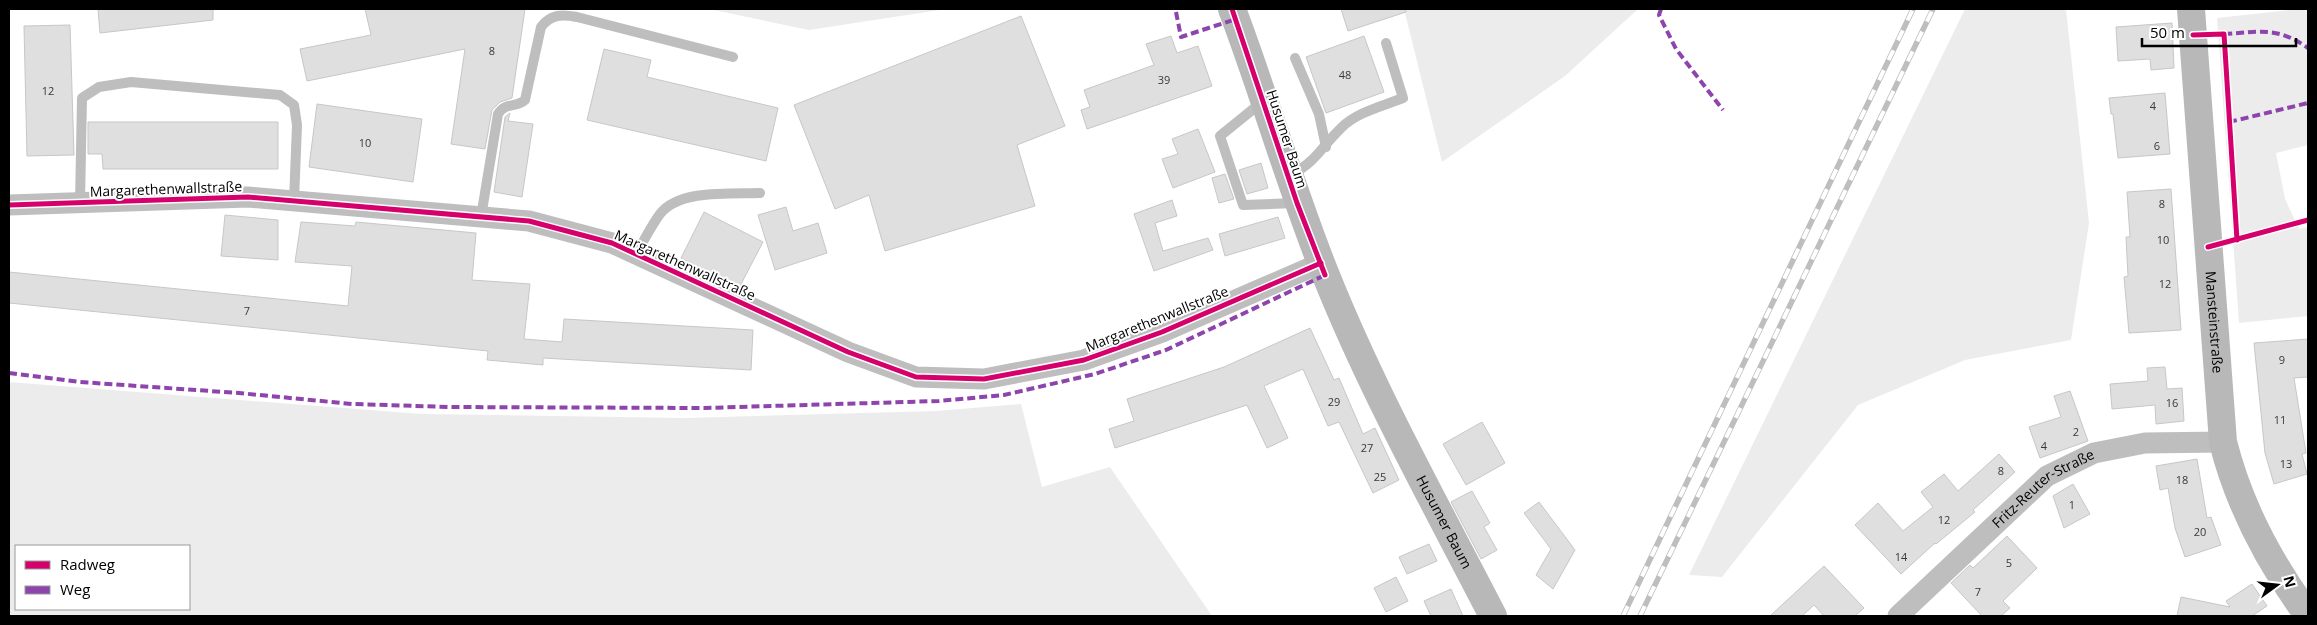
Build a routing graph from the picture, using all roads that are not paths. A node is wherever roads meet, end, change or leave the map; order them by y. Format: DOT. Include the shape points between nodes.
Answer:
graph roads {
  1 [pos="1232,9"];
  2 [pos="2191,9"];
  3 [pos="1386,43"];
  4 [pos="733,57"];
  5 [pos="1295,58"];
  6 [pos="1263,102"];
  7 [pos="1326,146"];
  8 [pos="1288,177"];
  9 [pos="760,193"];
  10 [pos="294,201"];
  11 [pos="80,203"];
  12 [pos="1297,203"];
  13 [pos="9,205"];
  14 [pos="482,217"];
  15 [pos="636,254"];
  16 [pos="1321,263"];
  17 [pos="2223,442"];
  18 [pos="2308,615"];
  19 [pos="1493,616"];
  20 [pos="1898,616"];
  1 -- 6 [label="street, Husumer Baum"];
  2 -- 17 [label="street, Mansteinstraße"];
  3 -- 7 [label="lane" via="1403,98 1356,117 1341,128"];
  4 -- 14 [label="lane" via="577,17 558,15 546,20 541,27 526,100 506,105 498,114"];
  5 -- 7 [label="lane" via="1319,114"];
  6 -- 8 [label="street, Husumer Baum"];
  6 -- 12 [label="lane" via="1220,136 1222,145 1244,205"];
  7 -- 8 [label="lane" via="1308,166"];
  8 -- 12 [label="street, Husumer Baum"];
  9 -- 15 [label="lane" via="708,194 677,200 661,212"];
  10 -- 11 [label="street, Margarethenwallstraße" via="248,197"];
  10 -- 11 [label="lane" via="297,125 294,105 280,94 131,82 99,87 82,98"];
  10 -- 14 [label="street, Margarethenwallstraße"];
  11 -- 13 [label="street, Margarethenwallstraße"];
  12 -- 16 [label="street, Husumer Baum"];
  14 -- 15 [label="street, Margarethenwallstraße" via="529,221 612,243"];
  15 -- 16 [label="street, Margarethenwallstraße" via="848,352 916,377 974,378 1084,360 1162,332"];
  16 -- 19 [label="street, Husumer Baum" via="1357,348"];
  17 -- 18 [label="street, Mansteinstraße" via="2231,474 2250,522"];
  17 -- 20 [label="street, Fritz-Reuter-Straße" via="2145,443 2094,453 2047,476"];
}
